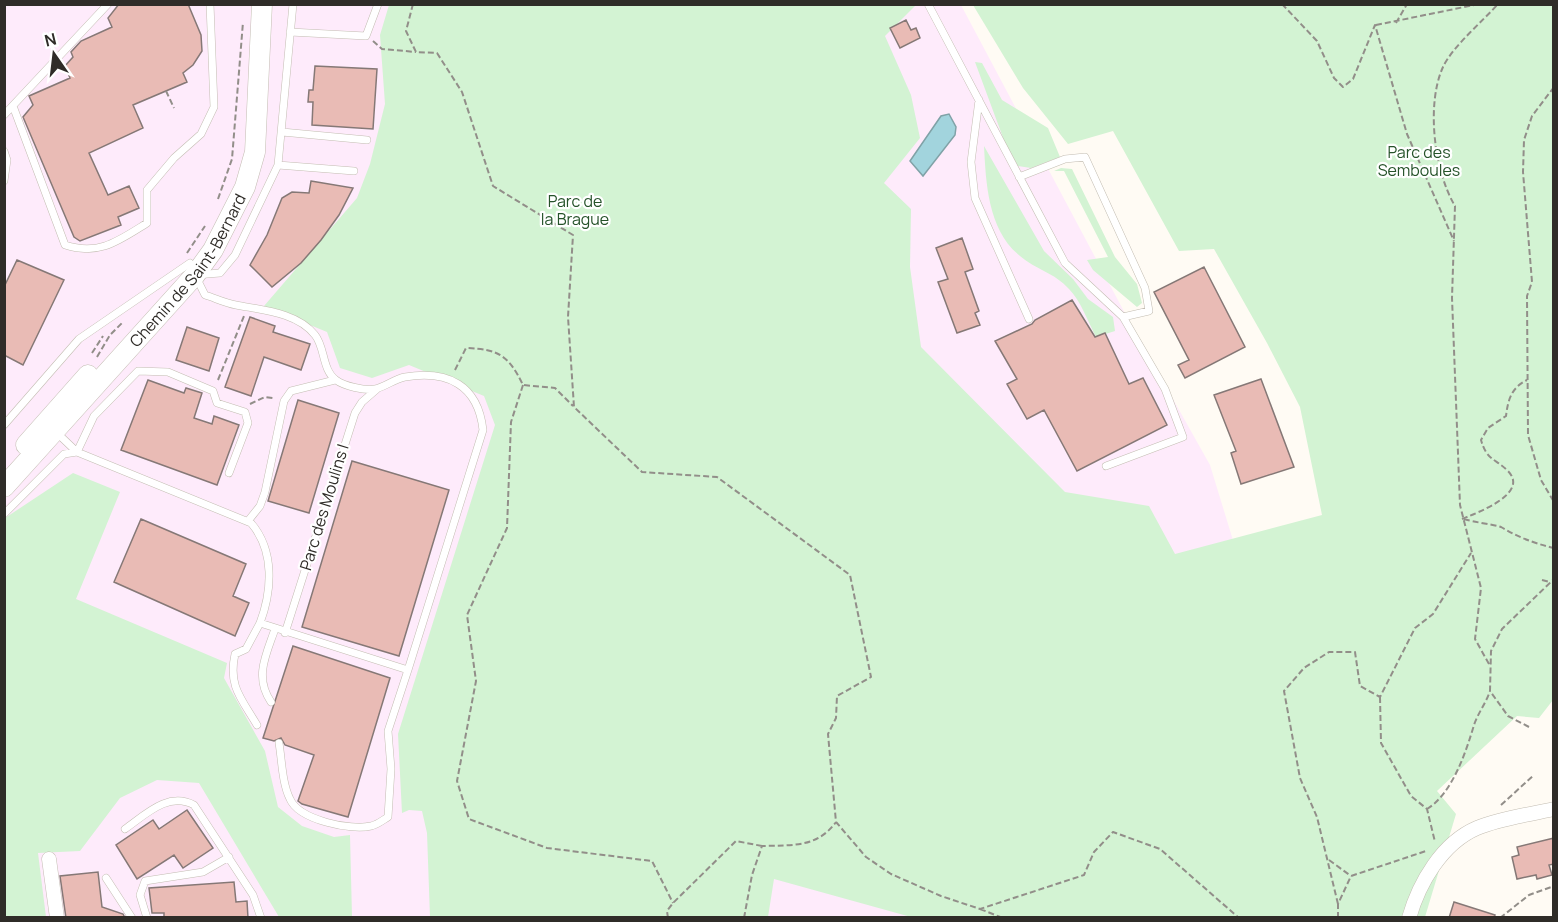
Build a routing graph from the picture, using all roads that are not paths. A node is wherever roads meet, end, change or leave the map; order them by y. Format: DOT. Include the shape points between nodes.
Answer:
graph roads {
  1 [pos="108,4"];
  2 [pos="210,4"];
  3 [pos="262,4"];
  4 [pos="293,4"];
  5 [pos="378,4"];
  6 [pos="928,4"];
  7 [pos="246,10"];
  8 [pos="290,32"];
  9 [pos="979,100"];
  10 [pos="13,106"];
  11 [pos="4,115"];
  12 [pos="282,132"];
  13 [pos="367,140"];
  14 [pos="4,152"];
  15 [pos="278,165"];
  16 [pos="354,171"];
  17 [pos="1019,177"];
  18 [pos="4,181"];
  19 [pos="192,269"];
  20 [pos="1123,317"];
  21 [pos="1029,319"];
  22 [pos="335,380"];
  23 [pos="377,389"];
  24 [pos="56,411"];
  25 [pos="4,425"];
  26 [pos="56,432"];
  27 [pos="76,452"];
  28 [pos="1106,466"];
  29 [pos="229,473"];
  30 [pos="4,474"];
  31 [pos="4,487"];
  32 [pos="4,513"];
  33 [pos="248,521"];
  34 [pos="260,623"];
  35 [pos="275,629"];
  36 [pos="285,633"];
  37 [pos="408,670"];
  38 [pos="271,702"];
  39 [pos="257,725"];
  40 [pos="279,743"];
  41 [pos="1554,809"];
  42 [pos="125,829"];
  43 [pos="229,857"];
  44 [pos="49,859"];
  45 [pos="106,878"];
  46 [pos="57,918"];
  47 [pos="132,918"];
  48 [pos="147,918"];
  49 [pos="261,918"];
  50 [pos="1409,918"];
  1 -- 10 [label="lane"];
  2 -- 10 [label="lane" via="214,107 201,134 147,190 147,223 115,243 83,251 65,244"];
  3 -- 19 [label="main road, Chemin de Saint-Bernard" via="255,152 245,187 213,250"];
  4 -- 8 [label="lane"];
  5 -- 8 [label="lane" via="366,36"];
  6 -- 9 [label="lane"];
  7 -- 19 [label="main road, Chemin de Saint-Bernard" via="243,152 224,206"];
  8 -- 12 [label="lane"];
  9 -- 17 [label="lane"];
  9 -- 21 [label="lane" via="971,162 975,198"];
  10 -- 11 [label="lane"];
  12 -- 13 [label="lane"];
  12 -- 15 [label="lane"];
  14 -- 18 [label="lane"];
  15 -- 16 [label="lane"];
  15 -- 19 [label="lane" via="235,255 220,273"];
  17 -- 20 [label="lane" via="1065,263"];
  17 -- 20 [label="lane" via="1065,159 1085,157 1144,288 1149,311"];
  19 -- 22 [label="lane" via="205,295 270,310 311,329"];
  19 -- 24 [label="main road, Chemin de Saint-Bernard"];
  19 -- 25 [label="lane" via="173,274 79,339"];
  19 -- 26 [label="main road, Chemin de Saint-Bernard"];
  20 -- 28 [label="lane" via="1165,389 1184,437"];
  22 -- 23 [label="lane"];
  22 -- 33 [label="lane" via="291,391 284,401 265,492"];
  23 -- 36 [label="lane, Parc des Moulins I" via="362,402 352,422"];
  23 -- 37 [label="lane" via="403,377 450,380 472,394 483,430"];
  24 -- 26 [label="main road"];
  24 -- 30 [label="main road, Chemin de Saint-Bernard"];
  26 -- 27 [label="lane"];
  26 -- 31 [label="main road, Chemin de Saint-Bernard"];
  27 -- 29 [label="lane" via="94,416 138,371 168,372 213,391 217,403 244,412 248,423"];
  27 -- 32 [label="lane" via="64,454"];
  27 -- 33 [label="lane"];
  33 -- 34 [label="lane" via="267,552 268,588"];
  34 -- 35 [label="lane"];
  34 -- 39 [label="lane" via="246,649 235,654 231,672 232,684"];
  35 -- 36 [label="lane"];
  35 -- 38 [label="lane" via="261,670 265,693"];
  36 -- 37 [label="lane"];
  37 -- 40 [label="lane" via="388,731 388,817 373,826 335,825 292,804"];
  41 -- 50 [label="street" via="1476,828 1438,853"];
  42 -- 43 [label="lane" via="161,804 187,802 199,811"];
  43 -- 48 [label="lane" via="202,872 146,881 140,896"];
  43 -- 49 [label="lane" via="254,895"];
  44 -- 46 [label="street"];
  45 -- 47 [label="lane"];
}
